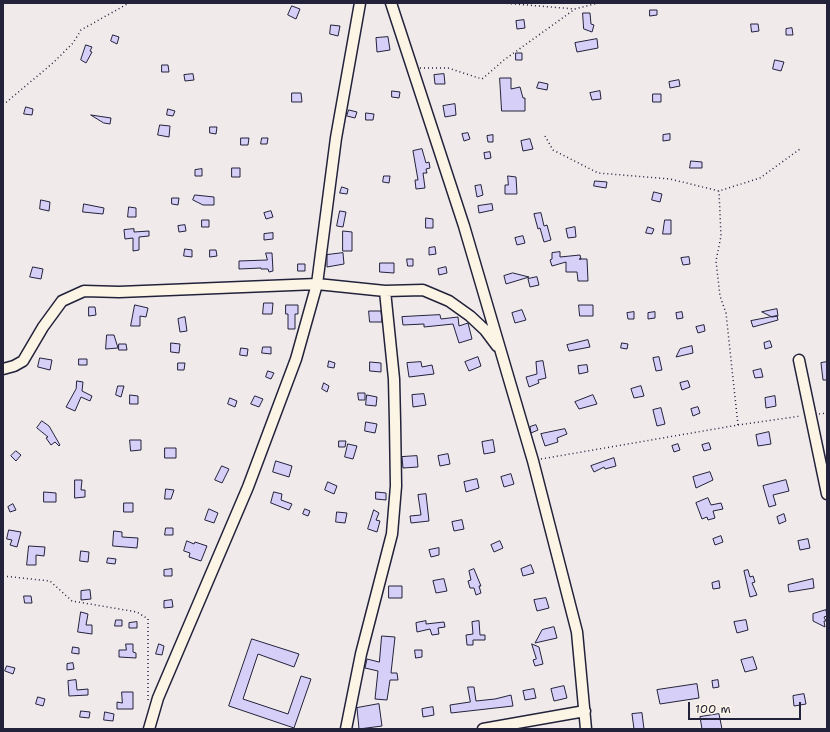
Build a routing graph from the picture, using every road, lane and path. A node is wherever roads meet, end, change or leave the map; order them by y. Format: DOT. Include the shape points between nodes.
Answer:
graph roads {
  1 [pos="129,3"];
  2 [pos="360,3"];
  3 [pos="391,3"];
  4 [pos="503,3"];
  5 [pos="598,3"];
  6 [pos="575,9"];
  7 [pos="412,68"];
  8 [pos="3,105"];
  9 [pos="545,136"];
  10 [pos="800,149"];
  11 [pos="719,191"];
  12 [pos="317,284"];
  13 [pos="385,291"];
  14 [pos="502,354"];
  15 [pos="799,360"];
  16 [pos="3,369"];
  17 [pos="827,413"];
  18 [pos="811,415"];
  19 [pos="738,424"];
  20 [pos="533,460"];
  21 [pos="827,494"];
  22 [pos="3,576"];
  23 [pos="148,705"];
  24 [pos="585,711"];
  25 [pos="148,729"];
  26 [pos="346,729"];
  27 [pos="483,729"];
  28 [pos="586,729"];
  1 -- 8 [label="path" via="81,30 73,43 54,62"];
  2 -- 12 [label="street" via="336,138"];
  3 -- 7 [label="street"];
  4 -- 6 [label="path"];
  5 -- 6 [label="path"];
  6 -- 7 [label="path" via="482,79 448,68"];
  7 -- 14 [label="street" via="464,226"];
  9 -- 11 [label="path" via="553,150 598,173 670,179"];
  10 -- 11 [label="path" via="760,178"];
  11 -- 19 [label="path" via="721,236 716,261 720,296 726,313"];
  12 -- 13 [label="street"];
  12 -- 16 [label="street" via="119,292 84,291 62,301 22,361"];
  12 -- 25 [label="street" via="296,359 264,445 222,551 158,698"];
  13 -- 14 [label="street" via="423,290 449,301 485,330"];
  13 -- 26 [label="street" via="394,379 396,486 392,534 361,654"];
  14 -- 20 [label="street"];
  15 -- 18 [label="street"];
  17 -- 18 [label="path"];
  18 -- 19 [label="path"];
  18 -- 21 [label="street"];
  19 -- 20 [label="path"];
  20 -- 24 [label="street" via="577,632"];
  22 -- 23 [label="path" via="50,581 72,600 137,612 148,619"];
  24 -- 27 [label="street"];
  24 -- 28 [label="street"];
}
